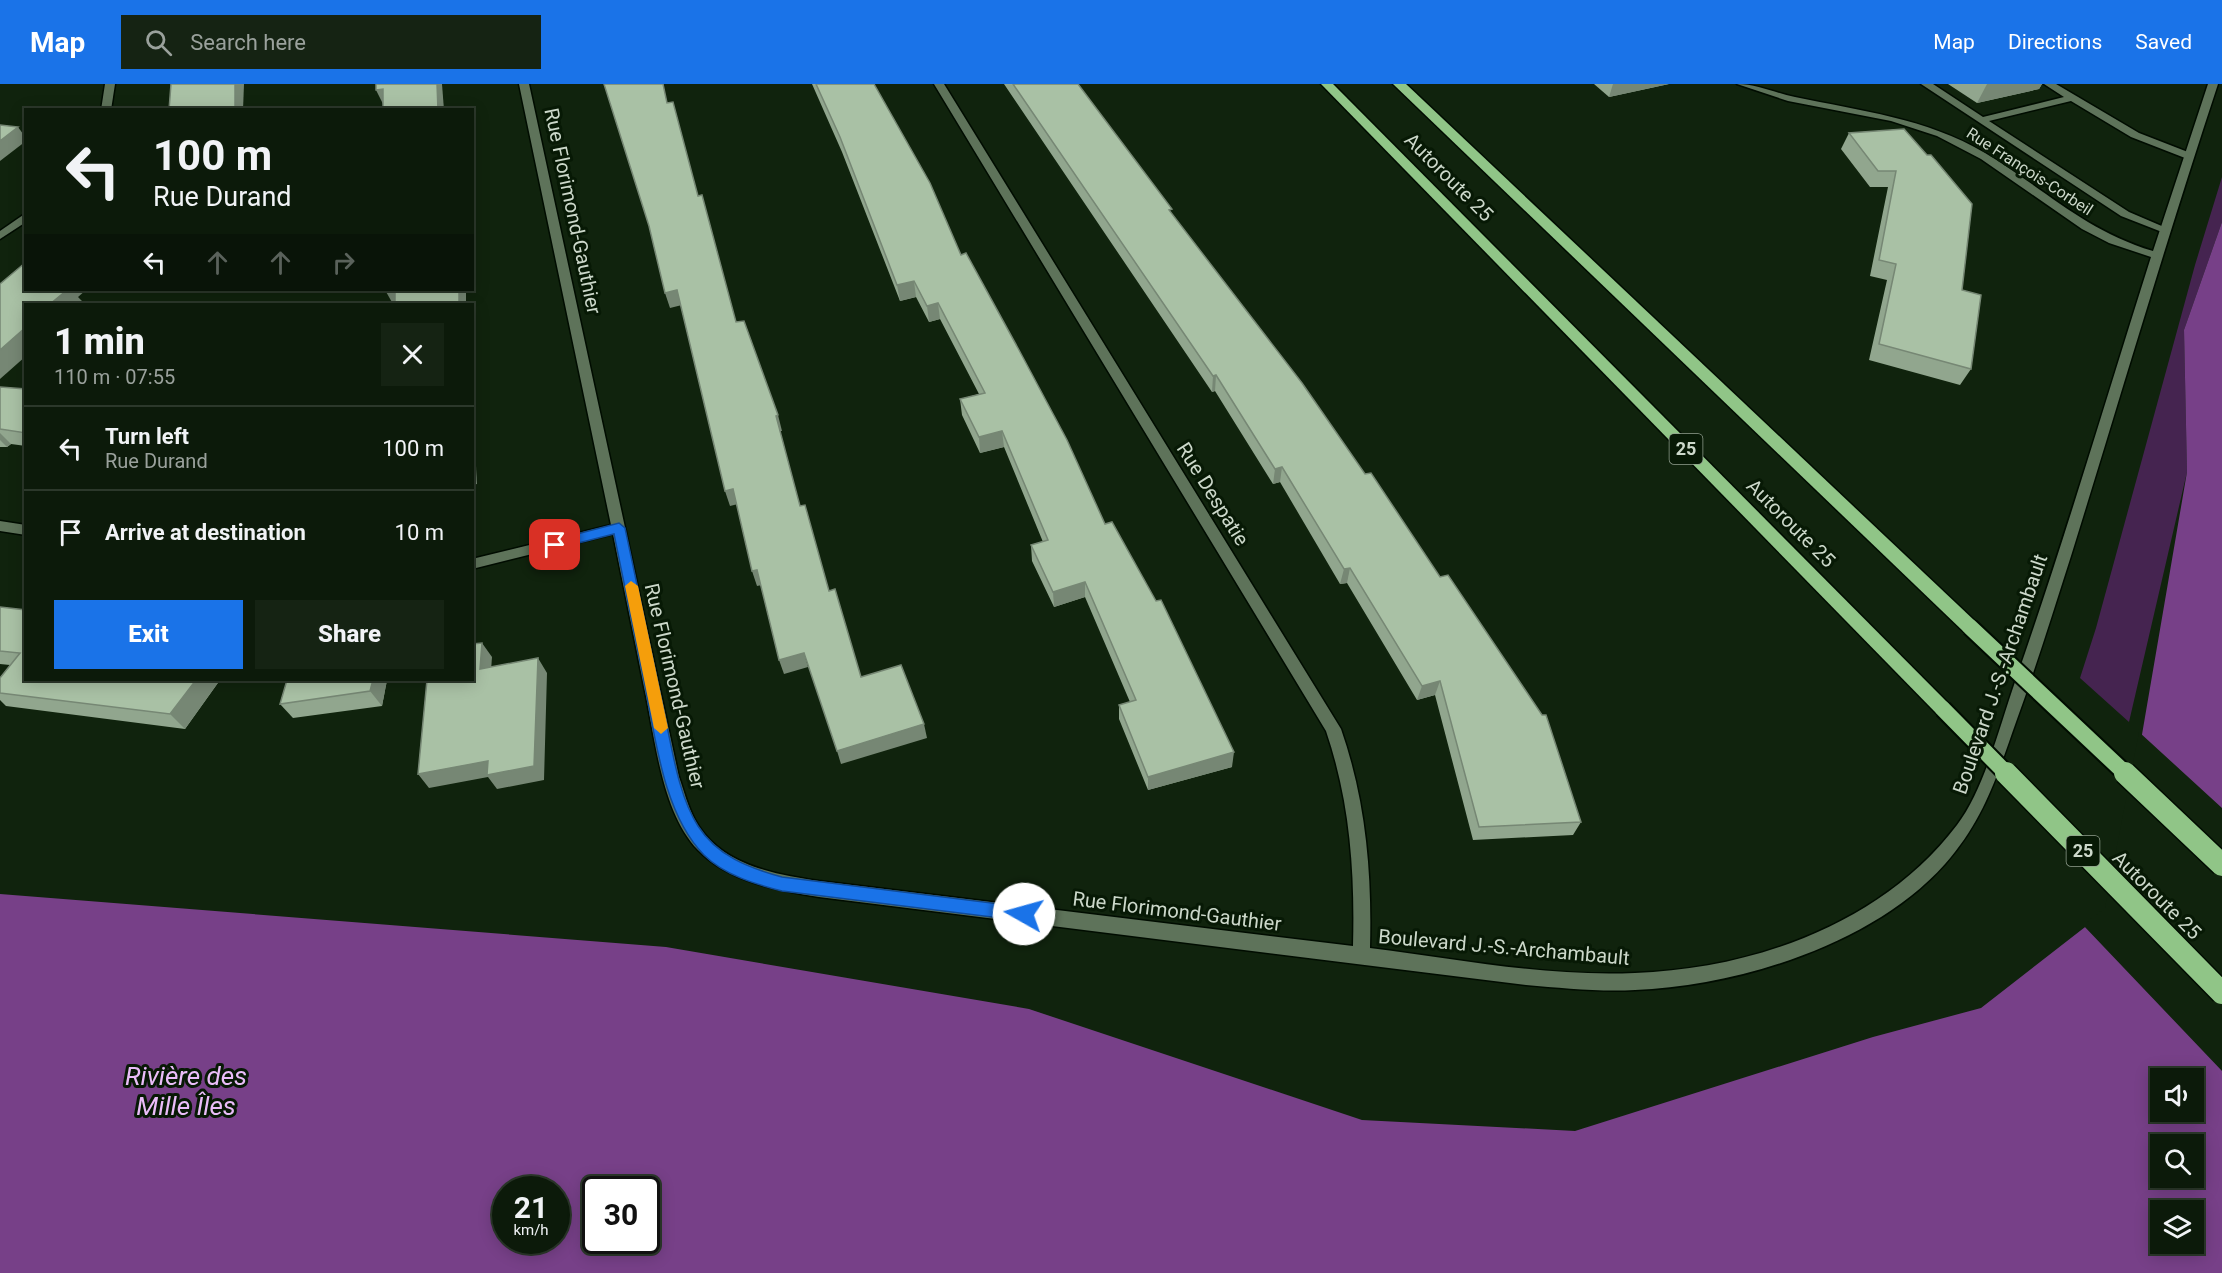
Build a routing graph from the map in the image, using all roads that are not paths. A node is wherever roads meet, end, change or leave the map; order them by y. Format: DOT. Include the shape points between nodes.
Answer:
graph roads {
  1 [pos="110,84"];
  2 [pos="524,84"];
  3 [pos="939,84"];
  4 [pos="1327,84"];
  5 [pos="1399,84"];
  6 [pos="1742,84"];
  7 [pos="1926,84"];
  8 [pos="2049,84"];
  9 [pos="2213,84"];
  10 [pos="2073,98"];
  11 [pos="105,108"];
  12 [pos="1981,120"];
  13 [pos="2189,156"];
  14 [pos="24,218"];
  15 [pos="2166,230"];
  16 [pos="0,236"];
  17 [pos="2159,256"];
  18 [pos="0,526"];
  19 [pos="619,528"];
  20 [pos="24,530"];
  21 [pos="474,564"];
  22 [pos="2222,865"];
  23 [pos="1361,955"];
  24 [pos="2222,993"];
  1 -- 11 [label="street"];
  2 -- 19 [label="street, Rue Florimond-Gauthier"];
  3 -- 23 [label="street, Rue Despatie" via="1333,729 1357,810"];
  4 -- 24 [label="highway, Autoroute 25 / 25, bridge"];
  5 -- 22 [label="highway, Autoroute 25, bridge"];
  6 -- 17 [label="street, Rue François-Corbeil" via="1788,98 1904,121 1942,134 1980,154 2094,231"];
  7 -- 12 [label="street"];
  8 -- 10 [label="street"];
  9 -- 13 [label="street, Boulevard J.-S.-Archambault"];
  10 -- 12 [label="street"];
  10 -- 13 [label="street" via="2135,135"];
  12 -- 15 [label="street" via="2125,214"];
  13 -- 15 [label="street, Boulevard J.-S.-Archambault"];
  14 -- 16 [label="street"];
  15 -- 17 [label="street, Boulevard J.-S.-Archambault"];
  17 -- 23 [label="street, Boulevard J.-S.-Archambault" via="2042,626 1980,801 1964,829 1911,886 1847,927 1786,952 1704,974 1664,980 1583,979"];
  18 -- 20 [label="street"];
  19 -- 21 [label="street"];
  19 -- 23 [label="street, Rue Florimond-Gauthier" via="671,777 691,829 729,865 755,877 819,889"];
}
